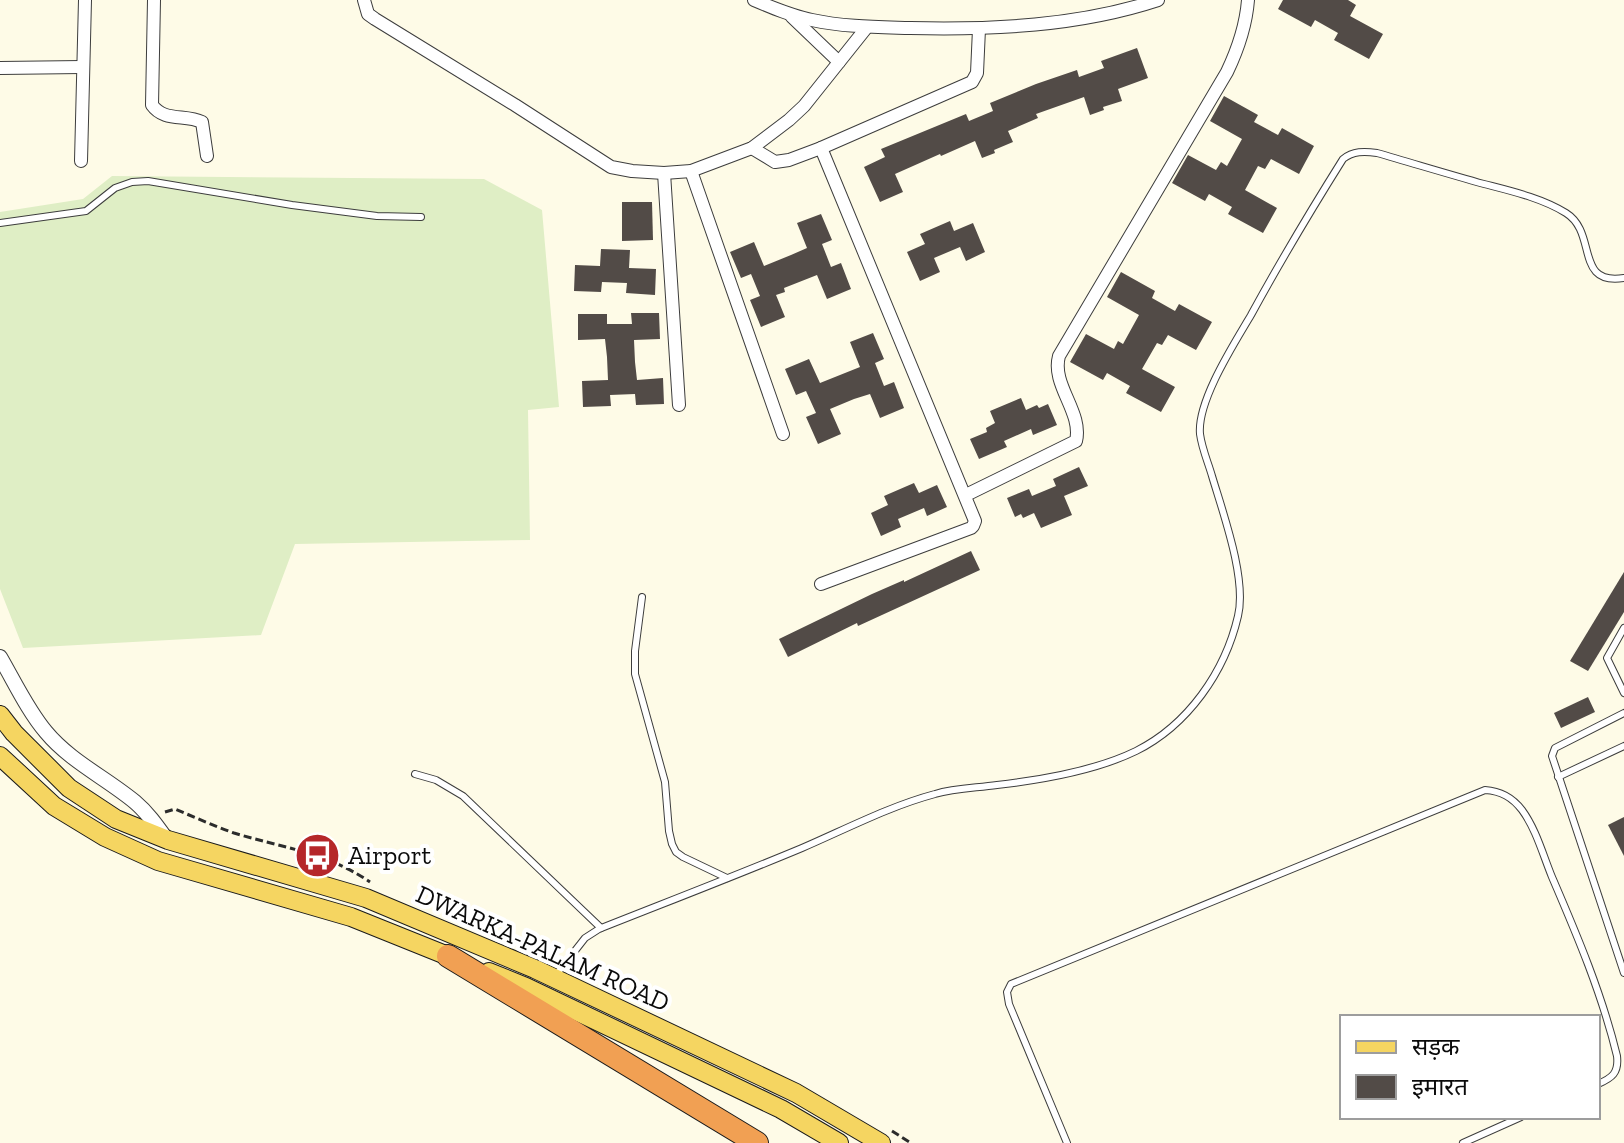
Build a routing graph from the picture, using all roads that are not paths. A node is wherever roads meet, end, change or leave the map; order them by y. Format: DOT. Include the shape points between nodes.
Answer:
graph roads {
  1 [pos="85,0"];
  2 [pos="154,0"];
  3 [pos="364,0"];
  4 [pos="754,0"];
  5 [pos="1158,0"];
  6 [pos="1248,0"];
  7 [pos="789,14"];
  8 [pos="867,27"];
  9 [pos="979,29"];
  10 [pos="839,62"];
  11 [pos="82,67"];
  12 [pos="0,68"];
  13 [pos="752,148"];
  14 [pos="821,148"];
  15 [pos="207,156"];
  16 [pos="81,161"];
  17 [pos="691,171"];
  18 [pos="664,173"];
  19 [pos="421,217"];
  20 [pos="0,223"];
  21 [pos="1624,278"];
  22 [pos="679,405"];
  23 [pos="783,434"];
  24 [pos="966,495"];
  25 [pos="821,584"];
  26 [pos="642,597"];
  27 [pos="1624,628"];
  28 [pos="0,657"];
  29 [pos="1624,693"];
  30 [pos="1624,713"];
  31 [pos="0,715"];
  32 [pos="1624,746"];
  33 [pos="0,756"];
  34 [pos="415,774"];
  35 [pos="1558,777"];
  36 [pos="168,840"];
  37 [pos="727,878"];
  38 [pos="601,928"];
  39 [pos="448,956"];
  40 [pos="1624,973"];
  41 [pos="554,978"];
  42 [pos="1600,1083"];
  43 [pos="1517,1119"];
  44 [pos="757,1143"];
  45 [pos="839,1143"];
  46 [pos="881,1143"];
  47 [pos="1067,1143"];
  48 [pos="1463,1143"];
  1 -- 11 [label="street"];
  2 -- 15 [label="street" via="152,105 163,115 202,122"];
  3 -- 18 [label="street" via="375,19 611,167"];
  4 -- 7 [label="street"];
  5 -- 9 [label="street" via="1076,19"];
  6 -- 24 [label="street" via="1238,49 1227,72 1059,356 1057,371 1077,426 1076,441"];
  7 -- 8 [label="street"];
  7 -- 10 [label="street"];
  8 -- 9 [label="street"];
  8 -- 10 [label="street"];
  9 -- 14 [label="street" via="974,81"];
  10 -- 13 [label="street" via="804,106"];
  11 -- 12 [label="street"];
  11 -- 16 [label="street"];
  13 -- 14 [label="street" via="781,162"];
  13 -- 17 [label="street"];
  14 -- 24 [label="street"];
  17 -- 18 [label="street"];
  17 -- 23 [label="street"];
  18 -- 22 [label="street"];
  19 -- 20 [label="lane" via="292,205 148,181 115,188 86,211"];
  21 -- 37 [label="lane" via="1597,275 1578,225 1554,206 1377,153 1349,154 1228,355 1202,418 1202,447 1241,594 1221,667 1201,697 1167,732 1136,751 1052,776 937,793"];
  24 -- 25 [label="street" via="973,526"];
  26 -- 37 [label="lane" via="635,674 665,782 672,844 683,857"];
  27 -- 29 [label="lane" via="1607,658"];
  28 -- 36 [label="street" via="46,732 137,804"];
  30 -- 35 [label="lane" via="1555,748"];
  31 -- 36 [label="main road, DWARKA-PALAM ROAD" via="69,788 116,819"];
  32 -- 35 [label="lane"];
  33 -- 39 [label="main road, DWARKA-PALAM ROAD" via="54,806 158,861 351,917"];
  34 -- 38 [label="lane" via="463,796"];
  35 -- 40 [label="lane"];
  36 -- 41 [label="main road, DWARKA-PALAM ROAD" via="366,898"];
  37 -- 38 [label="lane"];
  38 -- 41 [label="lane" via="585,938"];
  39 -- 44 [label="highway"];
  39 -- 45 [label="main road, DWARKA-PALAM ROAD" via="526,987 781,1109"];
  41 -- 46 [label="main road, DWARKA-PALAM ROAD" via="796,1093"];
  42 -- 47 [label="lane" via="1616,1073 1618,1063 1578,939 1530,823 1512,800 1485,790 1011,984 1009,1004"];
  43 -- 48 [label="lane"];
}
